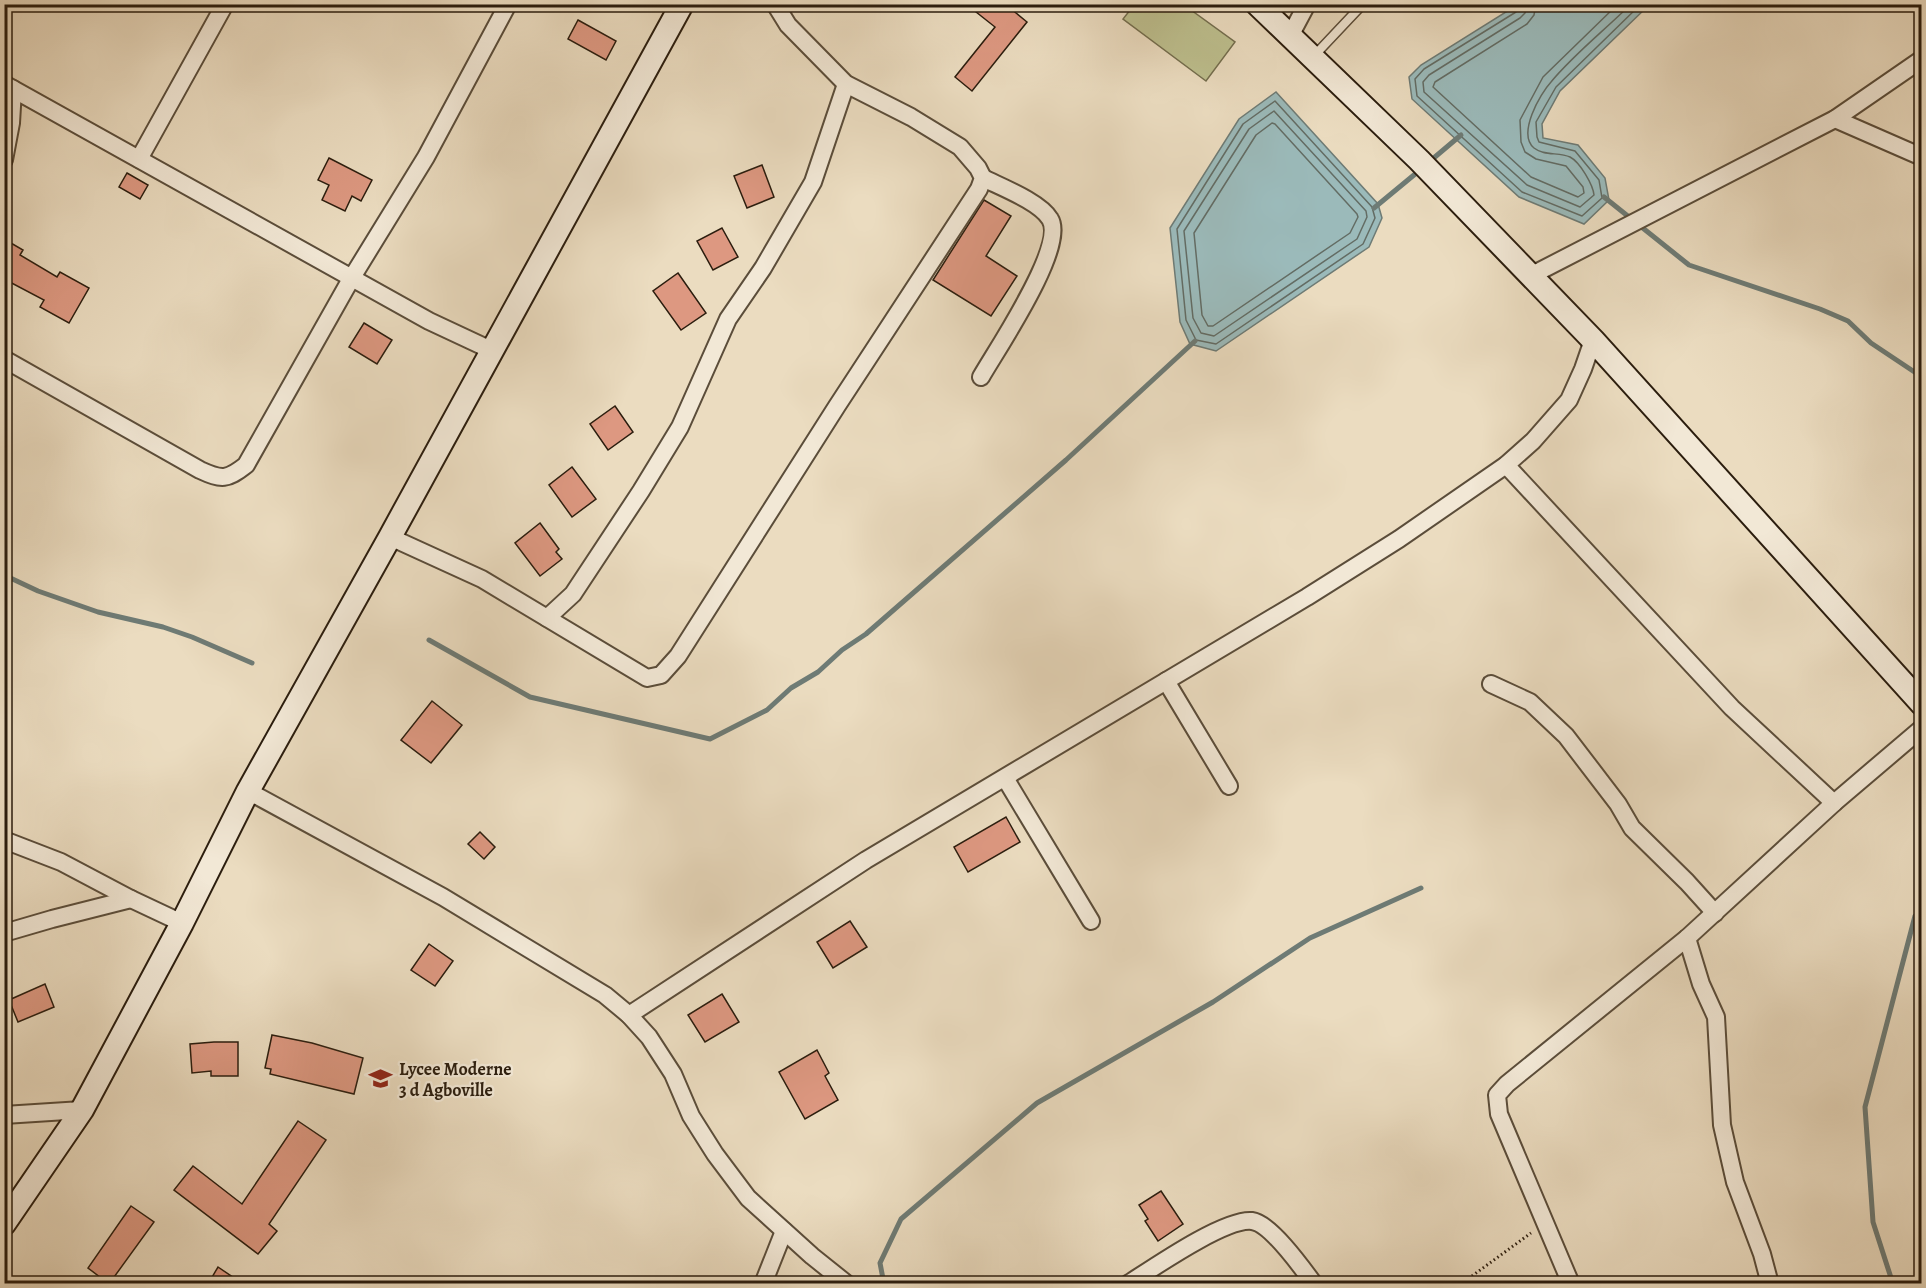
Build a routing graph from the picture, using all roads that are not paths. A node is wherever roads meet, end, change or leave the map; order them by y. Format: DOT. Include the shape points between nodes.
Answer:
graph roads {
  1 [pos="225,4"];
  2 [pos="508,4"];
  3 [pos="682,4"];
  4 [pos="775,4"];
  5 [pos="1257,4"];
  6 [pos="1307,4"];
  7 [pos="1363,4"];
  8 [pos="1290,36"];
  9 [pos="1312,58"];
  10 [pos="1922,59"];
  11 [pos="846,84"];
  12 [pos="9,87"];
  13 [pos="1835,119"];
  14 [pos="1922,157"];
  15 [pos="139,159"];
  16 [pos="4,160"];
  17 [pos="983,178"];
  18 [pos="1532,275"];
  19 [pos="351,279"];
  20 [pos="1593,340"];
  21 [pos="491,350"];
  22 [pos="4,360"];
  23 [pos="981,377"];
  24 [pos="1506,465"];
  25 [pos="390,537"];
  26 [pos="547,618"];
  27 [pos="1166,681"];
  28 [pos="1491,684"];
  29 [pos="1922,704"];
  30 [pos="1922,728"];
  31 [pos="1005,778"];
  32 [pos="1228,786"];
  33 [pos="248,791"];
  34 [pos="1834,803"];
  35 [pos="4,840"];
  36 [pos="131,899"];
  37 [pos="1715,913"];
  38 [pos="1090,921"];
  39 [pos="182,923"];
  40 [pos="4,933"];
  41 [pos="1687,938"];
  42 [pos="629,1015"];
  43 [pos="82,1110"];
  44 [pos="4,1115"];
  45 [pos="4,1224"];
  46 [pos="784,1231"];
  47 [pos="763,1284"];
  48 [pos="847,1284"];
  49 [pos="1128,1284"];
  50 [pos="1314,1284"];
  51 [pos="1571,1284"];
  52 [pos="1770,1284"];
  1 -- 15 [label="street"];
  2 -- 19 [label="street" via="426,157"];
  3 -- 21 [label="main road"];
  4 -- 11 [label="street" via="788,25"];
  5 -- 8 [label="main road"];
  6 -- 8 [label="street"];
  7 -- 9 [label="lane"];
  8 -- 9 [label="main road"];
  9 -- 18 [label="main road"];
  10 -- 13 [label="street"];
  11 -- 17 [label="street" via="960,147"];
  11 -- 26 [label="street" via="813,182 728,320 680,427 573,594"];
  12 -- 15 [label="street"];
  12 -- 16 [label="street" via="11,123"];
  13 -- 14 [label="street"];
  13 -- 18 [label="street"];
  15 -- 19 [label="street"];
  17 -- 23 [label="street" via="1025,198 1048,216 1053,225 1053,240 1043,269"];
  17 -- 26 [label="street" via="678,656 661,675 647,678"];
  18 -- 20 [label="main road"];
  19 -- 21 [label="street"];
  19 -- 22 [label="street" via="246,465 232,476 218,478 201,470"];
  20 -- 24 [label="street" via="1569,400"];
  20 -- 29 [label="main road"];
  21 -- 25 [label="main road"];
  24 -- 27 [label="street" via="1399,539"];
  24 -- 34 [label="street" via="1732,708"];
  25 -- 26 [label="street" via="482,579"];
  25 -- 33 [label="main road"];
  27 -- 31 [label="street"];
  27 -- 32 [label="street"];
  28 -- 37 [label="street" via="1530,702 1566,736 1632,828"];
  30 -- 34 [label="street"];
  31 -- 38 [label="street"];
  31 -- 42 [label="street" via="866,860"];
  33 -- 39 [label="main road"];
  33 -- 42 [label="street" via="443,897 605,995"];
  34 -- 37 [label="street"];
  35 -- 36 [label="street" via="61,862"];
  36 -- 39 [label="street"];
  36 -- 40 [label="street"];
  37 -- 41 [label="street"];
  39 -- 43 [label="main road"];
  41 -- 51 [label="street" via="1497,1095 1499,1114"];
  41 -- 52 [label="street" via="1716,1017 1722,1125 1735,1182"];
  42 -- 46 [label="street" via="649,1036 673,1074 691,1116 715,1154 748,1198"];
  43 -- 44 [label="street"];
  43 -- 45 [label="main road"];
  46 -- 47 [label="street"];
  46 -- 48 [label="street"];
  49 -- 50 [label="street" via="1184,1247 1238,1222 1254,1221 1269,1230"];
}
